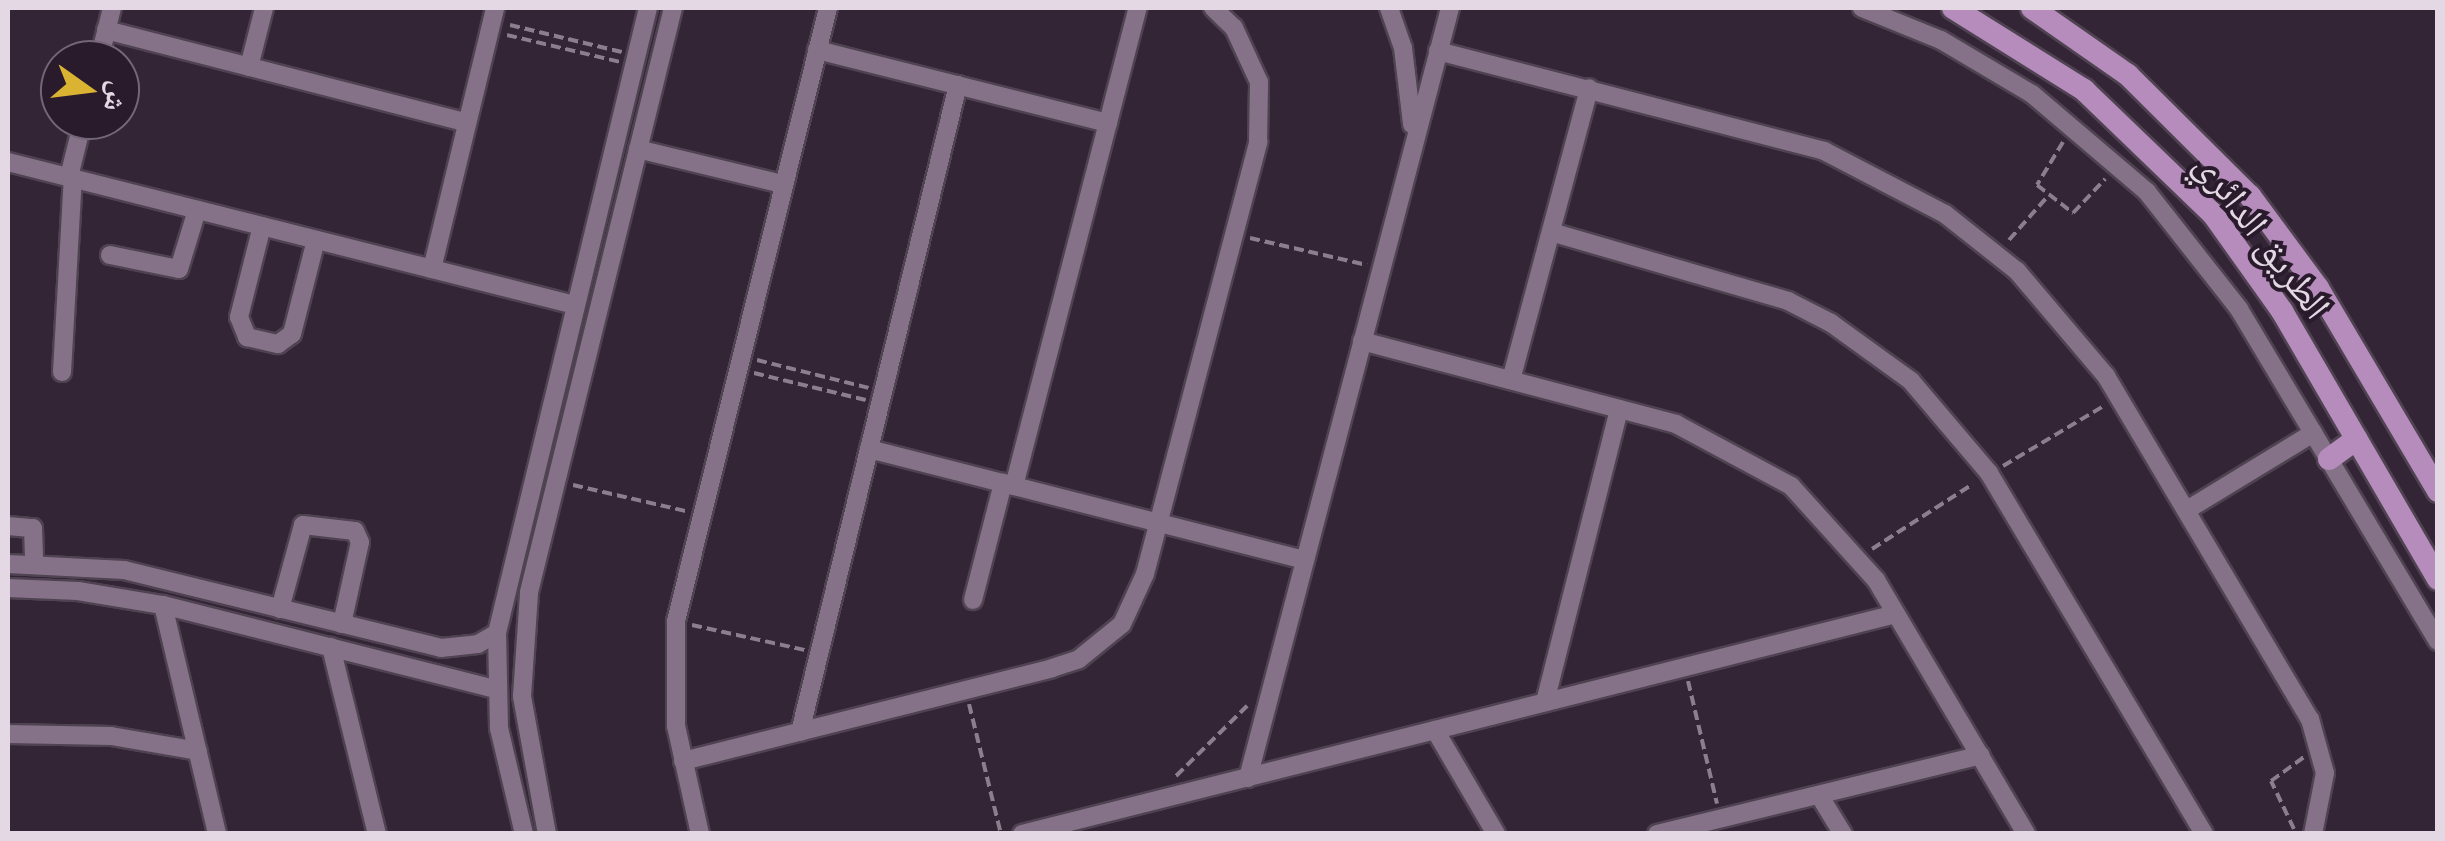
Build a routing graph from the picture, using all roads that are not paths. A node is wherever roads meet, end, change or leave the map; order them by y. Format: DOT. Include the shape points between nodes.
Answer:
graph roads {
  1 [pos="112,8"];
  2 [pos="264,8"];
  3 [pos="648,8"];
  4 [pos="673,8"];
  5 [pos="828,8"];
  6 [pos="1138,8"];
  7 [pos="1214,8"];
  8 [pos="1389,8"];
  9 [pos="1450,8"];
  10 [pos="1862,8"];
  11 [pos="1952,8"];
  12 [pos="2032,8"];
  13 [pos="492,20"];
  14 [pos="106,30"];
  15 [pos="103,40"];
  16 [pos="818,50"];
  17 [pos="1438,51"];
  18 [pos="249,67"];
  19 [pos="958,85"];
  20 [pos="1589,88"];
  21 [pos="467,122"];
  22 [pos="1108,123"];
  23 [pos="79,140"];
  24 [pos="638,149"];
  25 [pos="1413,149"];
  26 [pos="8,162"];
  27 [pos="71,178"];
  28 [pos="783,184"];
  29 [pos="196,210"];
  30 [pos="595,223"];
  31 [pos="262,226"];
  32 [pos="618,229"];
  33 [pos="1550,232"];
  34 [pos="316,240"];
  35 [pos="110,255"];
  36 [pos="432,269"];
  37 [pos="575,305"];
  38 [pos="1362,341"];
  39 [pos="62,372"];
  40 [pos="1511,380"];
  41 [pos="1618,408"];
  42 [pos="2313,433"];
  43 [pos="2357,439"];
  44 [pos="869,449"];
  45 [pos="2328,459"];
  46 [pos="1009,485"];
  47 [pos="2438,491"];
  48 [pos="2186,510"];
  49 [pos="1159,523"];
  50 [pos="8,526"];
  51 [pos="1305,560"];
  52 [pos="8,564"];
  53 [pos="34,564"];
  54 [pos="2438,579"];
  55 [pos="8,588"];
  56 [pos="974,600"];
  57 [pos="163,605"];
  58 [pos="280,608"];
  59 [pos="1896,614"];
  60 [pos="342,624"];
  61 [pos="498,632"];
  62 [pos="2438,641"];
  63 [pos="332,646"];
  64 [pos="496,690"];
  65 [pos="1546,702"];
  66 [pos="1436,730"];
  67 [pos="800,732"];
  68 [pos="8,734"];
  69 [pos="198,752"];
  70 [pos="1980,755"];
  71 [pos="683,761"];
  72 [pos="1248,778"];
  73 [pos="1819,794"];
  74 [pos="1665,833"];
  75 [pos="217,834"];
  76 [pos="377,834"];
  77 [pos="524,834"];
  78 [pos="548,834"];
  79 [pos="700,834"];
  80 [pos="1022,834"];
  81 [pos="1496,834"];
  82 [pos="1842,834"];
  83 [pos="2026,834"];
  84 [pos="2204,834"];
  85 [pos="2313,834"];
  1 -- 14 [label="street"];
  2 -- 18 [label="street"];
  3 -- 30 [label="street"];
  4 -- 24 [label="street"];
  5 -- 16 [label="street"];
  6 -- 22 [label="street"];
  7 -- 49 [label="street" via="1250,53 1261,97 1258,142"];
  8 -- 25 [label="street" via="1412,98"];
  9 -- 17 [label="street"];
  10 -- 42 [label="street" via="1988,66 2118,162 2211,267"];
  11 -- 43 [label="main road, الطريق الدائري" via="2084,90 2173,169 2249,261"];
  12 -- 47 [label="main road, الطريق الدائري" via="2128,75 2250,196 2318,288"];
  13 -- 21 [label="street"];
  14 -- 15 [label="street"];
  14 -- 18 [label="street"];
  16 -- 19 [label="street"];
  16 -- 28 [label="street"];
  17 -- 20 [label="street"];
  17 -- 25 [label="street"];
  18 -- 21 [label="street"];
  19 -- 22 [label="street"];
  19 -- 44 [label="street"];
  20 -- 33 [label="street"];
  20 -- 48 [label="street" via="1824,150 1906,190 1997,254 2079,339"];
  21 -- 36 [label="street"];
  22 -- 46 [label="street"];
  23 -- 27 [label="street"];
  24 -- 28 [label="street"];
  24 -- 32 [label="street"];
  25 -- 38 [label="street"];
  26 -- 27 [label="street"];
  27 -- 29 [label="street"];
  27 -- 39 [label="street"];
  28 -- 71 [label="street" via="676,621 672,690"];
  29 -- 31 [label="street"];
  29 -- 35 [label="street" via="178,269"];
  30 -- 32 [label="street"];
  30 -- 37 [label="street"];
  31 -- 34 [label="street"];
  31 -- 34 [label="street" via="239,317 247,337 278,344 292,334"];
  32 -- 78 [label="street" via="529,592 524,730"];
  33 -- 40 [label="street"];
  33 -- 84 [label="street" via="1788,301 1832,323 1911,381 1990,474"];
  34 -- 36 [label="street"];
  36 -- 37 [label="street"];
  37 -- 61 [label="street"];
  38 -- 40 [label="street"];
  38 -- 51 [label="street"];
  40 -- 41 [label="street"];
  41 -- 59 [label="street" via="1716,440 1791,486 1853,548"];
  41 -- 65 [label="street"];
  42 -- 45 [label="street"];
  42 -- 48 [label="street"];
  43 -- 45 [label="main road"];
  43 -- 54 [label="main road, الطريق الدائري"];
  44 -- 46 [label="street"];
  44 -- 67 [label="street"];
  45 -- 62 [label="street"];
  46 -- 49 [label="street"];
  46 -- 56 [label="street"];
  48 -- 85 [label="street" via="2320,746 2323,799"];
  49 -- 51 [label="street"];
  49 -- 67 [label="street" via="1136,600 1102,644 1052,668"];
  50 -- 53 [label="street" via="33,528"];
  51 -- 72 [label="street"];
  52 -- 53 [label="street"];
  53 -- 58 [label="street" via="124,570"];
  55 -- 57 [label="street"];
  57 -- 63 [label="street"];
  57 -- 69 [label="street"];
  58 -- 60 [label="street"];
  58 -- 60 [label="street" via="303,525 354,531 360,542"];
  59 -- 65 [label="street"];
  59 -- 70 [label="street"];
  60 -- 61 [label="street" via="441,648 478,644"];
  61 -- 64 [label="street"];
  63 -- 64 [label="street"];
  63 -- 76 [label="street"];
  64 -- 77 [label="street"];
  65 -- 66 [label="street"];
  66 -- 72 [label="street"];
  66 -- 81 [label="street"];
  67 -- 71 [label="street"];
  68 -- 69 [label="street" via="111,736"];
  69 -- 75 [label="street"];
  70 -- 73 [label="street"];
  70 -- 83 [label="street"];
  71 -- 79 [label="street"];
  72 -- 80 [label="street"];
  73 -- 74 [label="street"];
  73 -- 82 [label="street"];
}
